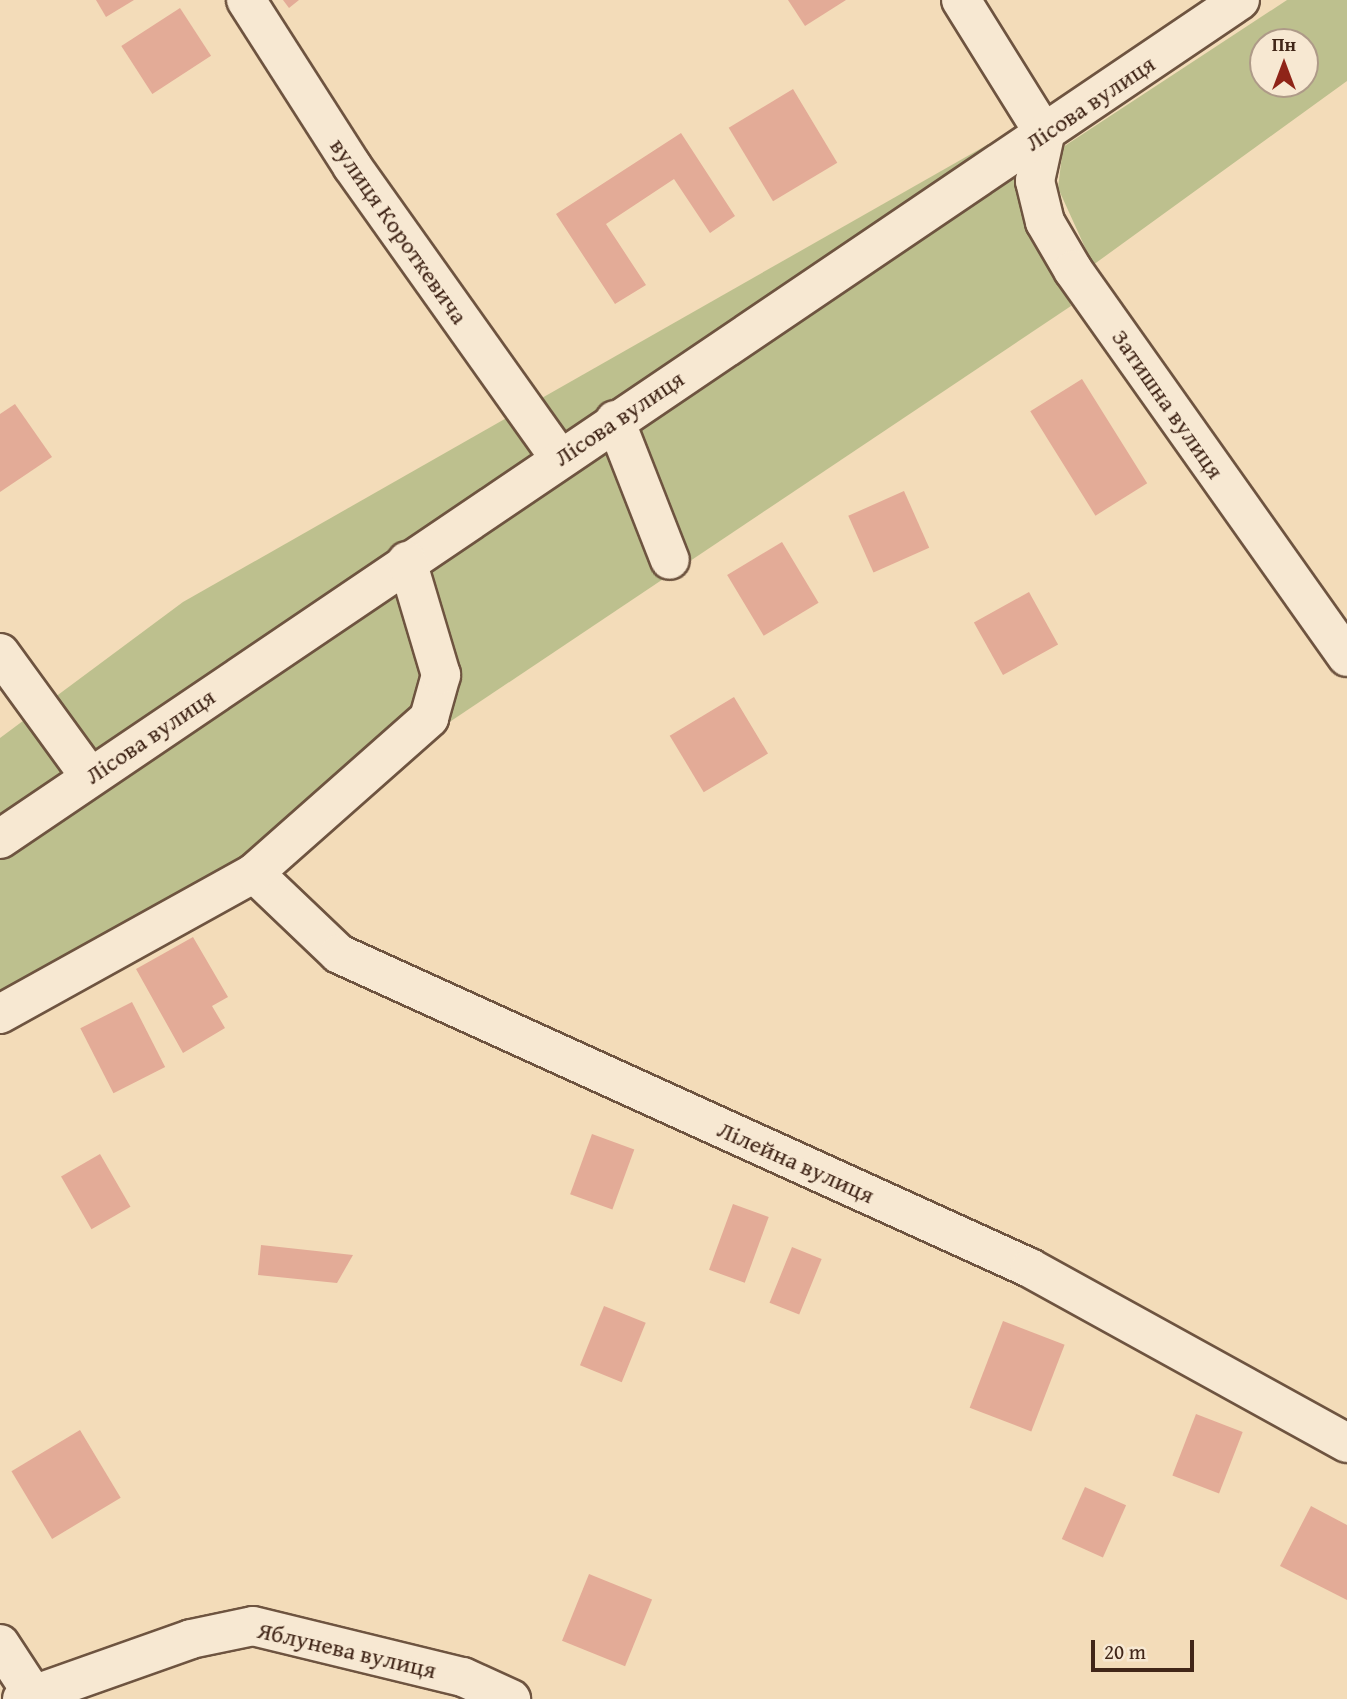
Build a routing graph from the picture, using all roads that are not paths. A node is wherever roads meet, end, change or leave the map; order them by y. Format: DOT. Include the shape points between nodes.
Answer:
graph roads {
  1 [pos="246,0"];
  2 [pos="961,0"];
  3 [pos="1240,0"];
  4 [pos="1045,135"];
  5 [pos="615,420"];
  6 [pos="559,457"];
  7 [pos="670,560"];
  8 [pos="407,561"];
  9 [pos="0,653"];
  10 [pos="1347,657"];
  11 [pos="90,777"];
  12 [pos="0,839"];
  13 [pos="254,873"];
  14 [pos="0,1014"];
  15 [pos="1347,1443"];
  16 [pos="0,1643"];
  17 [pos="30,1697"];
  18 [pos="510,1699"];
  1 -- 6 [label="street, вулиця Короткевича" via="352,166"];
  2 -- 4 [label="street"];
  3 -- 4 [label="street, Лісова вулиця"];
  4 -- 5 [label="street, Лісова вулиця"];
  4 -- 10 [label="street, Затишна вулиця" via="1035,181 1045,222"];
  5 -- 6 [label="street, Лісова вулиця"];
  5 -- 7 [label="street"];
  6 -- 8 [label="street, Лісова вулиця"];
  8 -- 11 [label="street, Лісова вулиця"];
  8 -- 13 [label="street" via="441,675 429,718"];
  9 -- 11 [label="street"];
  11 -- 12 [label="street, Лісова вулиця"];
  13 -- 14 [label="street"];
  13 -- 15 [label="street, Лілейна вулиця" via="340,954 1030,1268"];
  16 -- 17 [label="street"];
  17 -- 18 [label="street, Яблунева вулиця" via="191,1639 253,1626 463,1677"];
}
